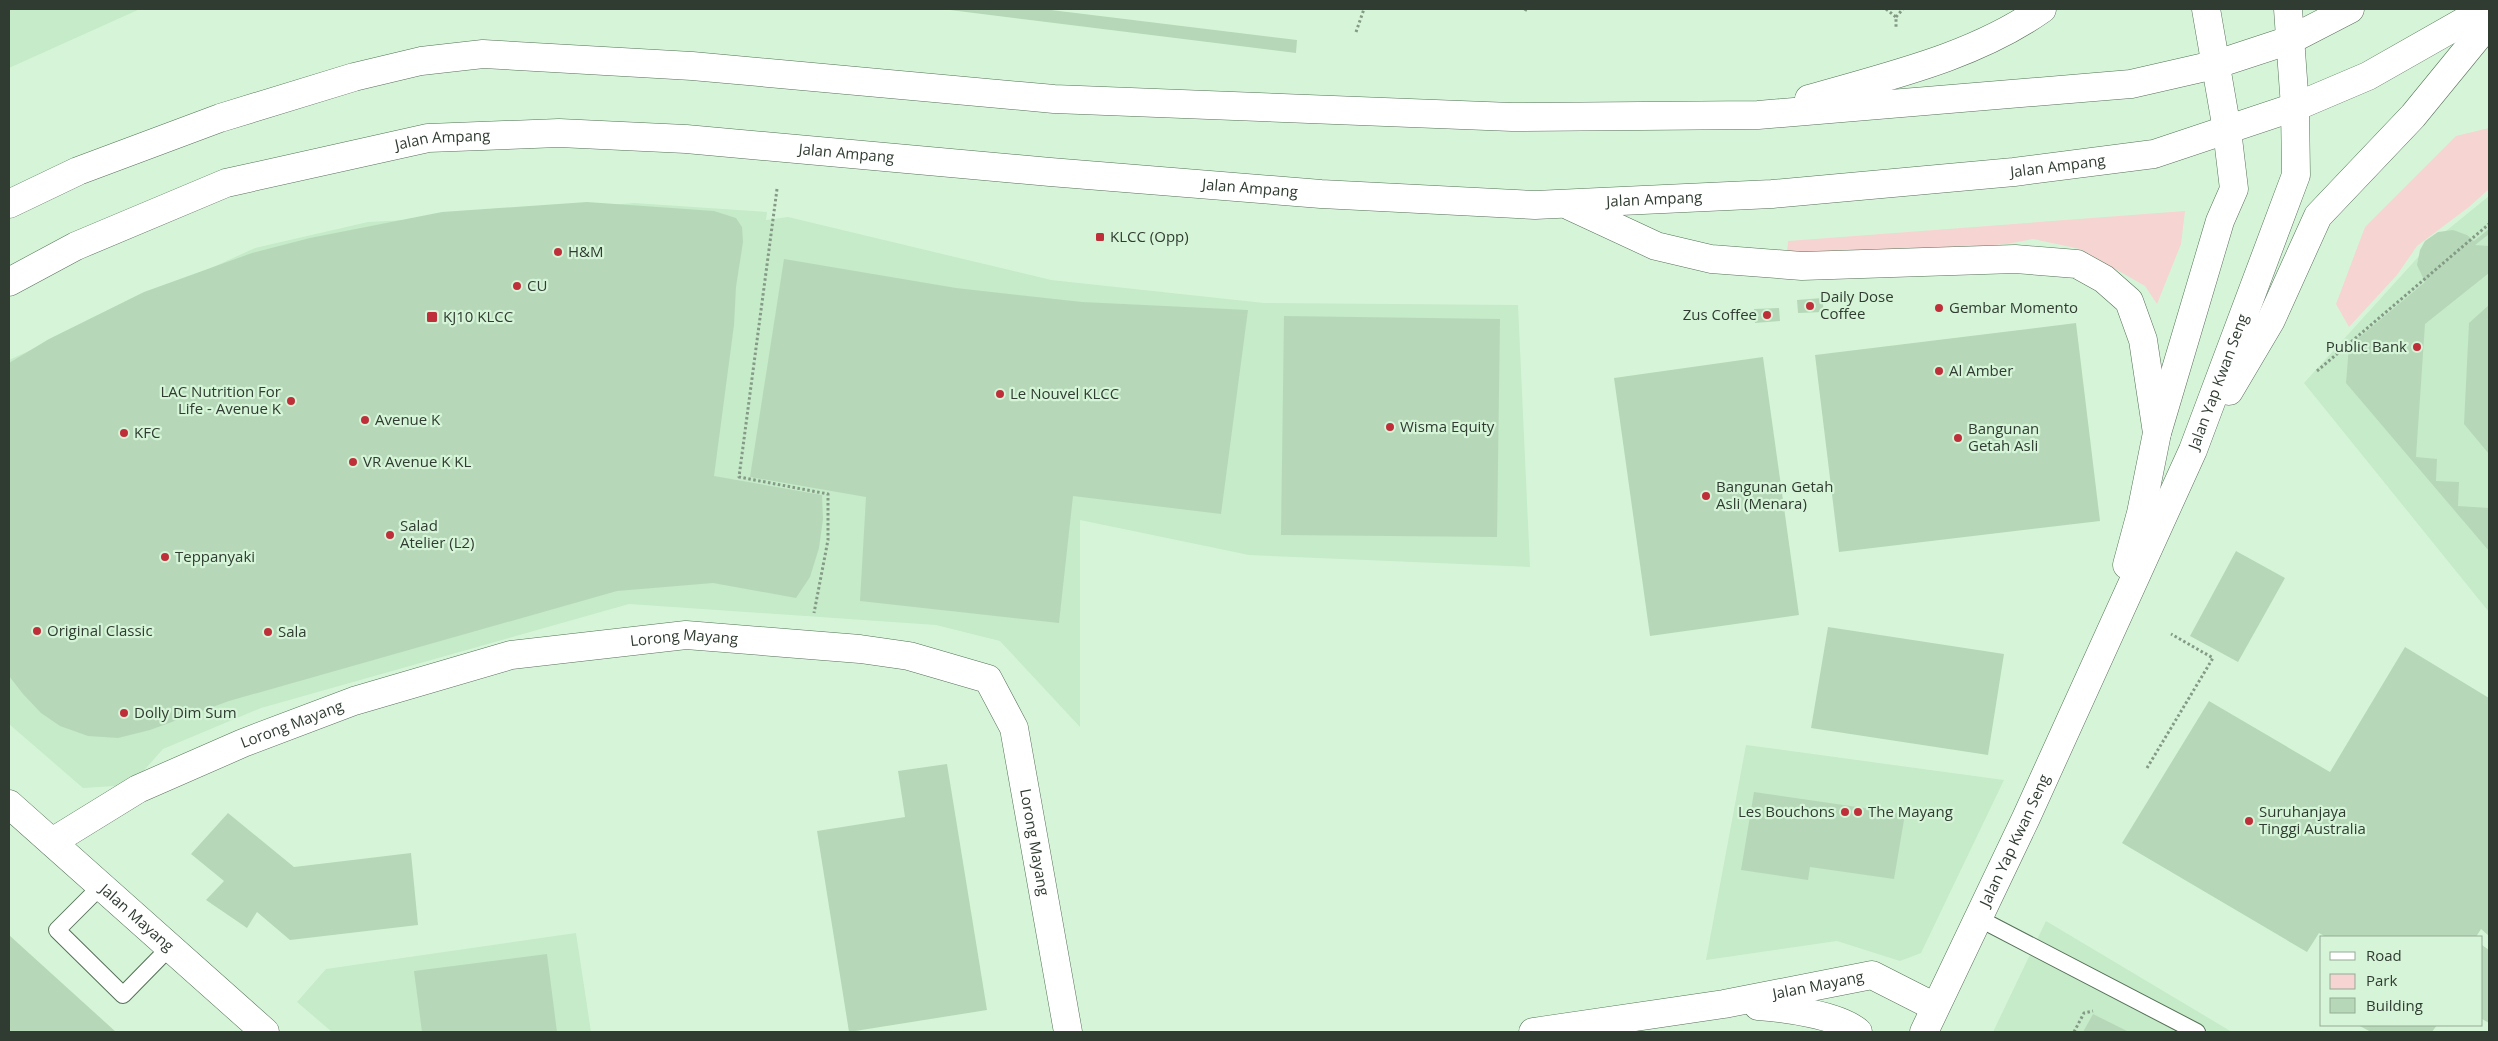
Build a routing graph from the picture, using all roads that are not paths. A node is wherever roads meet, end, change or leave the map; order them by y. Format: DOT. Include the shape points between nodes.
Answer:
graph roads {
  1 [pos="2042,9"];
  2 [pos="2206,9"];
  3 [pos="2288,9"];
  4 [pos="2350,9"];
  5 [pos="2486,9"];
  6 [pos="2489,22"];
  7 [pos="2290,40"];
  8 [pos="2214,65"];
  9 [pos="2295,107"];
  10 [pos="1758,115"];
  11 [pos="2227,130"];
  12 [pos="9,204"];
  13 [pos="1566,204"];
  14 [pos="9,282"];
  15 [pos="2157,433"];
  16 [pos="2193,450"];
  17 [pos="2104,646"];
  18 [pos="9,804"];
  19 [pos="52,842"];
  20 [pos="101,886"];
  21 [pos="1978,918"];
  22 [pos="170,947"];
  23 [pos="1724,1004"];
  24 [pos="1935,1007"];
  25 [pos="266,1032"];
  26 [pos="1068,1032"];
  27 [pos="1532,1032"];
  28 [pos="1858,1032"];
  29 [pos="1924,1032"];
  30 [pos="2197,1032"];
  1 -- 10 [label="main road" via="1997,35 1929,64"];
  2 -- 8 [label="main road, Jalan Yap Kwan Seng"];
  3 -- 7 [label="main road, Jalan Yap Kwan Seng"];
  4 -- 7 [label="main road"];
  5 -- 9 [label="main road, Jalan Ampang" via="2368,76"];
  6 -- 16 [label="main road" via="2413,116 2318,216 2271,320"];
  7 -- 8 [label="main road"];
  7 -- 9 [label="main road, Jalan Yap Kwan Seng"];
  8 -- 10 [label="main road" via="2131,84"];
  8 -- 11 [label="main road, Jalan Yap Kwan Seng"];
  9 -- 11 [label="main road, Jalan Ampang"];
  9 -- 16 [label="main road, Jalan Yap Kwan Seng" via="2296,175"];
  10 -- 12 [label="main road" via="1512,117 1054,99 692,66 483,54 421,62 354,77 220,118 78,171"];
  11 -- 13 [label="main road, Jalan Ampang" via="2154,154 2014,172 1772,194"];
  11 -- 15 [label="main road, Jalan Yap Kwan Seng" via="2234,188 2220,221"];
  13 -- 14 [label="main road, Jalan Ampang" via="1321,194 686,139 559,133 428,138 226,183 76,246"];
  13 -- 15 [label="main road" via="1656,246 1711,259 1802,266 2015,259 2077,264 2104,279 2130,301 2143,340"];
  15 -- 17 [label="main road, Jalan Yap Kwan Seng" via="2141,514"];
  16 -- 17 [label="main road, Jalan Yap Kwan Seng"];
  17 -- 21 [label="main road, Jalan Yap Kwan Seng"];
  18 -- 19 [label="main road, Jalan Mayang"];
  19 -- 20 [label="main road, Jalan Mayang"];
  19 -- 26 [label="main road, Lorong Mayang" via="138,789 243,743 354,701 511,655 686,635 909,656 988,679 1014,728"];
  20 -- 22 [label="main road, Jalan Mayang"];
  20 -- 22 [label="lane" via="57,930 123,995"];
  21 -- 24 [label="main road, Jalan Yap Kwan Seng"];
  21 -- 30 [label="lane"];
  22 -- 25 [label="main road, Jalan Mayang"];
  23 -- 24 [label="main road, Jalan Mayang" via="1872,975"];
  23 -- 27 [label="main road, Jalan Mayang"];
  23 -- 28 [label="main road, Jalan Mayang" via="1790,1009 1846,1024"];
  24 -- 29 [label="main road, Jalan Yap Kwan Seng"];
}
